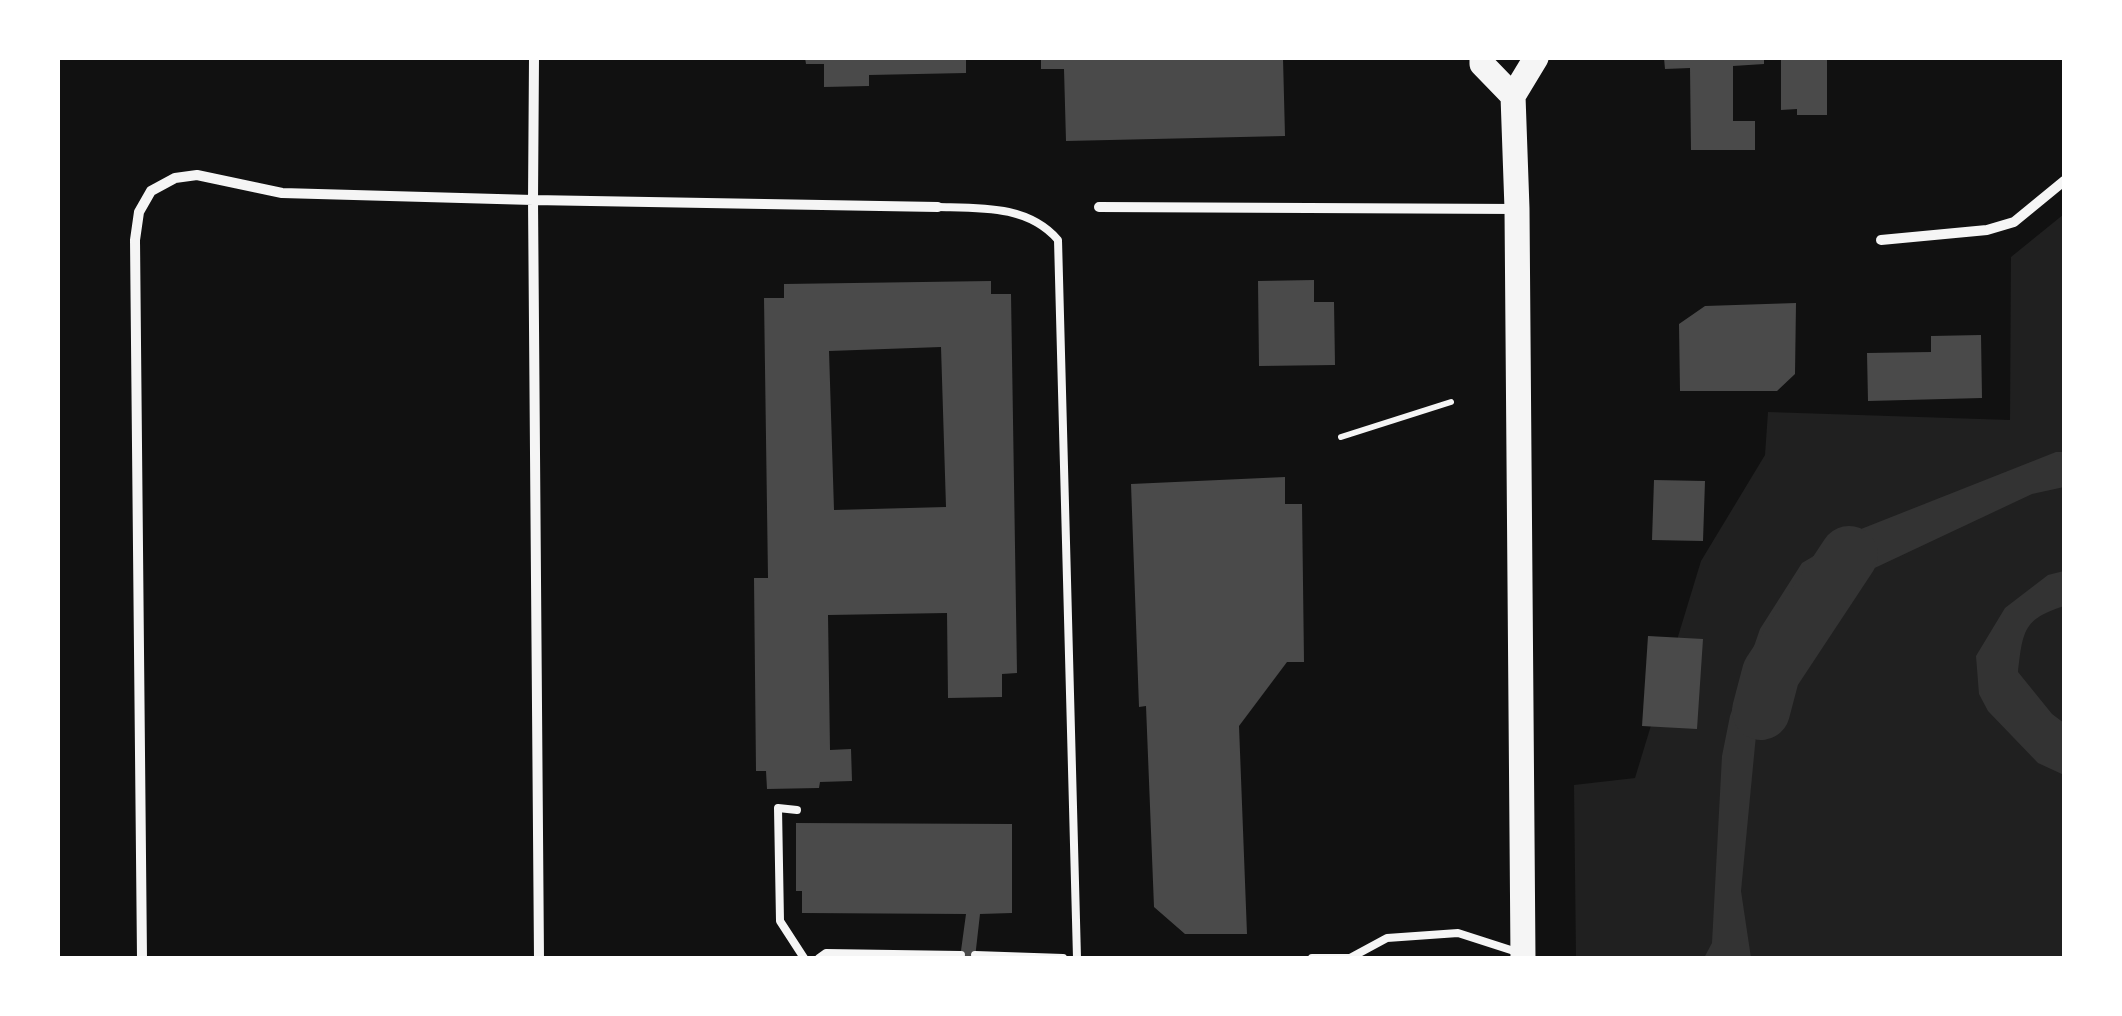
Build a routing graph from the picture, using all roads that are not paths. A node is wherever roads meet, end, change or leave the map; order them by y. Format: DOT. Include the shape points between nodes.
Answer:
graph roads {
  1 [pos="534,58"];
  2 [pos="1482,58"];
  3 [pos="1536,58"];
  4 [pos="1513,96"];
  5 [pos="2064,181"];
  6 [pos="532,200"];
  7 [pos="938,207"];
  8 [pos="1099,208"];
  9 [pos="1517,209"];
  10 [pos="1881,240"];
  11 [pos="797,810"];
  12 [pos="961,955"];
  13 [pos="975,955"];
  14 [pos="948,957"];
  15 [pos="1519,957"];
  16 [pos="142,958"];
  17 [pos="539,958"];
  18 [pos="804,958"];
  19 [pos="820,958"];
  20 [pos="1064,958"];
  21 [pos="1076,958"];
  22 [pos="1312,958"];
  23 [pos="1350,958"];
  1 -- 6 [label="street"];
  2 -- 4 [label="main road"];
  3 -- 4 [label="main road"];
  4 -- 9 [label="main road"];
  5 -- 10 [label="street" via="2014,222"];
  6 -- 7 [label="street"];
  6 -- 16 [label="street" via="282,193 197,175 151,190 139,212"];
  6 -- 17 [label="street"];
  7 -- 21 [label="lane" via="1000,208 1047,228 1058,240"];
  8 -- 9 [label="street"];
  9 -- 15 [label="main road"];
  11 -- 18 [label="lane" via="778,808 780,921"];
  12 -- 14 [label="lane"];
  13 -- 20 [label="lane"];
  14 -- 19 [label="lane" via="826,952"];
  15 -- 23 [label="lane" via="1458,933 1386,938"];
  22 -- 23 [label="lane"];
}
